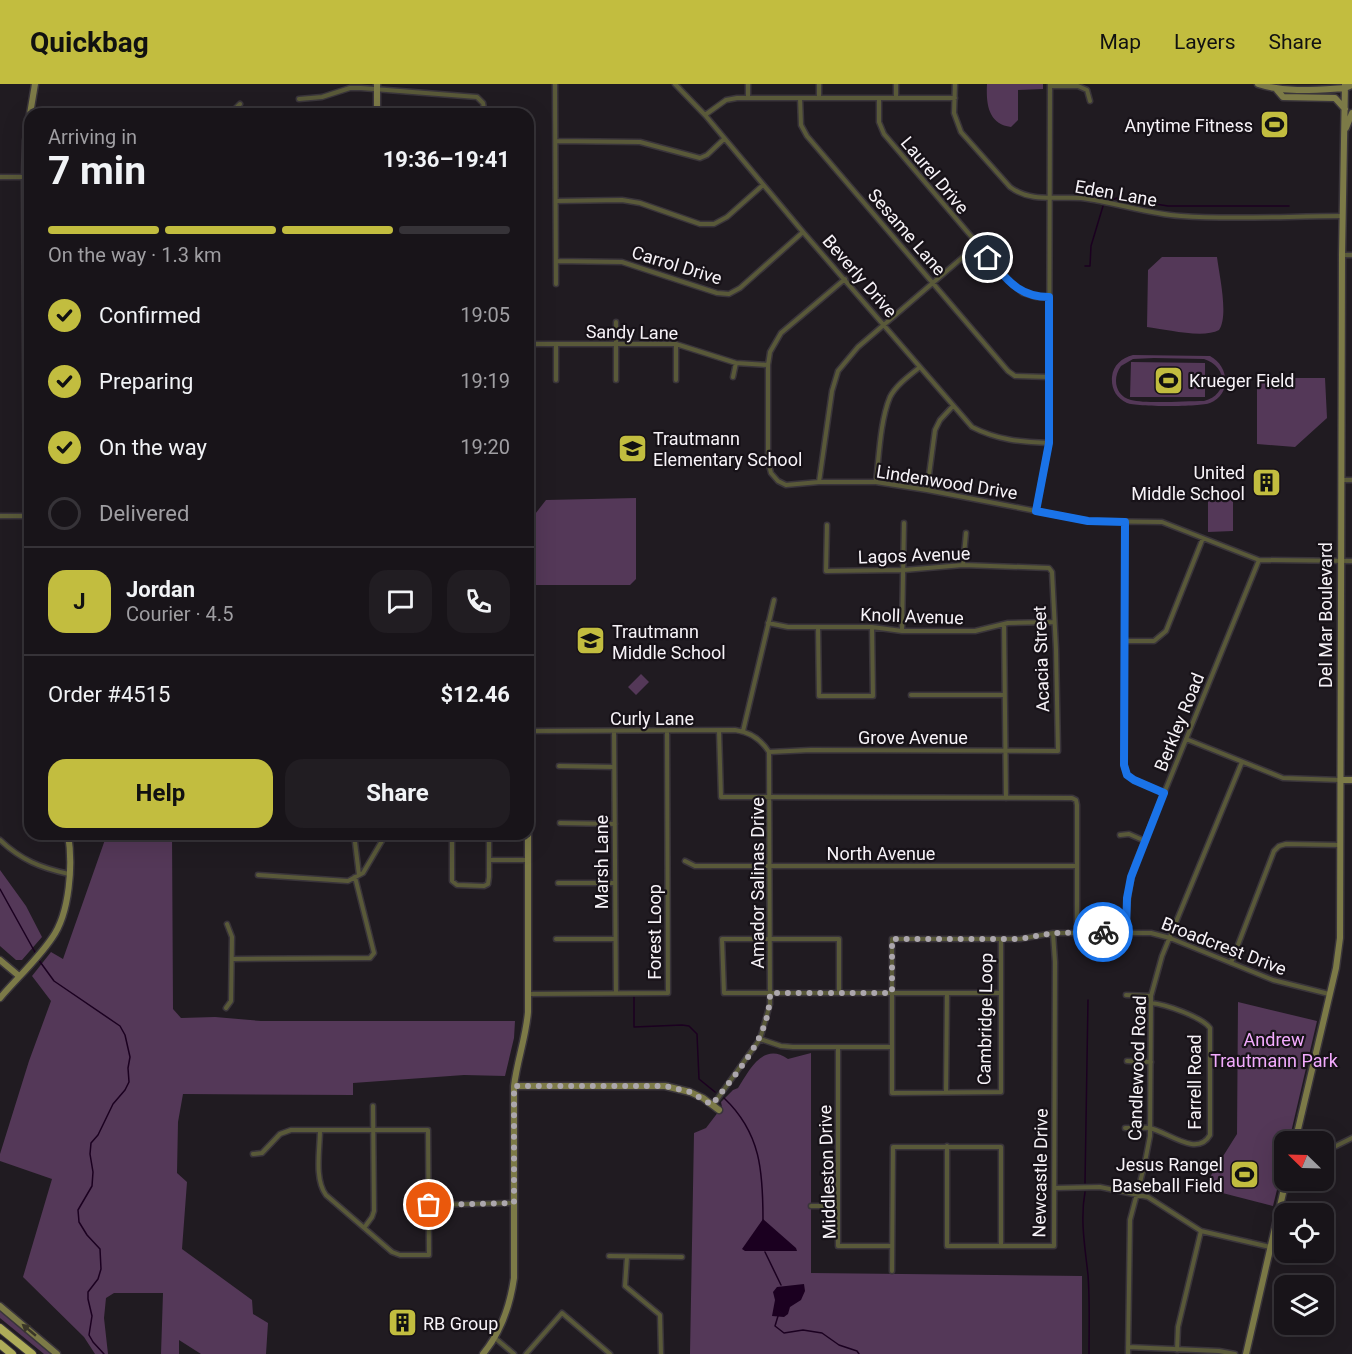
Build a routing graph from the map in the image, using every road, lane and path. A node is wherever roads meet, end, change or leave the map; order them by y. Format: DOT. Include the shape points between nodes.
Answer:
graph roads {
  1 [pos="35,84"];
  2 [pos="555,84"];
  3 [pos="675,84"];
  4 [pos="748,84"];
  5 [pos="819,84"];
  6 [pos="896,84"];
  7 [pos="955,84"];
  8 [pos="1258,84"];
  9 [pos="1320,84"];
  10 [pos="1050,85"];
  11 [pos="377,86"];
  12 [pos="1347,86"];
  13 [pos="1276,90"];
  14 [pos="1307,90"];
  15 [pos="1352,93"];
  16 [pos="748,98"];
  17 [pos="800,98"];
  18 [pos="819,98"];
  19 [pos="879,98"];
  20 [pos="896,98"];
  21 [pos="955,98"];
  22 [pos="299,99"];
  23 [pos="1090,101"];
  24 [pos="240,104"];
  25 [pos="31,108"];
  26 [pos="236,108"];
  27 [pos="377,108"];
  28 [pos="484,108"];
  29 [pos="1345,109"];
  30 [pos="1352,113"];
  31 [pos="705,115"];
  32 [pos="1345,131"];
  33 [pos="724,139"];
  34 [pos="556,141"];
  35 [pos="0,177"];
  36 [pos="24,177"];
  37 [pos="763,185"];
  38 [pos="1049,198"];
  39 [pos="556,201"];
  40 [pos="1343,216"];
  41 [pos="803,232"];
  42 [pos="977,246"];
  43 [pos="1342,255"];
  44 [pos="1352,255"];
  45 [pos="556,261"];
  46 [pos="845,279"];
  47 [pos="556,284"];
  48 [pos="933,284"];
  49 [pos="1049,297"];
  50 [pos="616,322"];
  51 [pos="884,325"];
  52 [pos="534,344"];
  53 [pos="556,344"];
  54 [pos="616,344"];
  55 [pos="676,344"];
  56 [pos="736,363"];
  57 [pos="768,365"];
  58 [pos="920,367"];
  59 [pos="734,376"];
  60 [pos="1049,376"];
  61 [pos="556,380"];
  62 [pos="616,380"];
  63 [pos="676,380"];
  64 [pos="953,406"];
  65 [pos="1049,443"];
  66 [pos="1341,480"];
  67 [pos="1352,480"];
  68 [pos="819,482"];
  69 [pos="876,482"];
  70 [pos="927,490"];
  71 [pos="1036,511"];
  72 [pos="0,516"];
  73 [pos="24,516"];
  74 [pos="1125,522"];
  75 [pos="904,523"];
  76 [pos="827,525"];
  77 [pos="966,532"];
  78 [pos="1203,538"];
  79 [pos="1259,560"];
  80 [pos="1341,561"];
  81 [pos="1352,561"];
  82 [pos="963,565"];
  83 [pos="1049,568"];
  84 [pos="904,570"];
  85 [pos="774,600"];
  86 [pos="1053,622"];
  87 [pos="768,623"];
  88 [pos="1004,624"];
  89 [pos="818,627"];
  90 [pos="872,627"];
  91 [pos="902,631"];
  92 [pos="1125,641"];
  93 [pos="911,695"];
  94 [pos="1004,695"];
  95 [pos="719,730"];
  96 [pos="534,731"];
  97 [pos="614,731"];
  98 [pos="667,731"];
  99 [pos="743,731"];
  100 [pos="1186,739"];
  101 [pos="1006,751"];
  102 [pos="1058,751"];
  103 [pos="769,752"];
  104 [pos="1242,762"];
  105 [pos="559,766"];
  106 [pos="614,767"];
  107 [pos="1342,780"];
  108 [pos="1352,780"];
  109 [pos="1164,793"];
  110 [pos="770,798"];
  111 [pos="1006,798"];
  112 [pos="560,824"];
  113 [pos="615,824"];
  114 [pos="1120,836"];
  115 [pos="0,840"];
  116 [pos="69,840"];
  117 [pos="354,840"];
  118 [pos="383,840"];
  119 [pos="452,840"];
  120 [pos="489,840"];
  121 [pos="528,840"];
  122 [pos="1145,841"];
  123 [pos="1341,845"];
  124 [pos="489,860"];
  125 [pos="528,860"];
  126 [pos="685,861"];
  127 [pos="770,866"];
  128 [pos="1077,866"];
  129 [pos="69,874"];
  130 [pos="258,875"];
  131 [pos="357,876"];
  132 [pos="558,883"];
  133 [pos="615,883"];
  134 [pos="227,924"];
  135 [pos="1077,932"];
  136 [pos="1126,932"];
  137 [pos="1053,933"];
  138 [pos="1170,938"];
  139 [pos="556,939"];
  140 [pos="615,939"];
  141 [pos="770,939"];
  142 [pos="892,939"];
  143 [pos="1001,939"];
  144 [pos="232,959"];
  145 [pos="0,960"];
  146 [pos="1231,963"];
  147 [pos="19,976"];
  148 [pos="616,993"];
  149 [pos="770,993"];
  150 [pos="839,993"];
  151 [pos="892,993"];
  152 [pos="946,993"];
  153 [pos="1001,993"];
  154 [pos="528,994"];
  155 [pos="1126,995"];
  156 [pos="1330,995"];
  157 [pos="1151,996"];
  158 [pos="0,998"];
  159 [pos="1151,1003"];
  160 [pos="226,1008"];
  161 [pos="760,1039"];
  162 [pos="838,1047"];
  163 [pos="892,1047"];
  164 [pos="1126,1061"];
  165 [pos="1151,1062"];
  166 [pos="514,1086"];
  167 [pos="946,1092"];
  168 [pos="712,1105"];
  169 [pos="373,1106"];
  170 [pos="719,1110"];
  171 [pos="1125,1128"];
  172 [pos="1150,1128"];
  173 [pos="374,1129"];
  174 [pos="320,1130"];
  175 [pos="1299,1131"];
  176 [pos="1352,1138"];
  177 [pos="947,1146"];
  178 [pos="1334,1146"];
  179 [pos="253,1154"];
  180 [pos="1055,1188"];
  181 [pos="1283,1191"];
  182 [pos="1136,1194"];
  183 [pos="514,1203"];
  184 [pos="429,1205"];
  185 [pos="811,1206"];
  186 [pos="838,1206"];
  187 [pos="364,1228"];
  188 [pos="1201,1231"];
  189 [pos="892,1246"];
  190 [pos="1001,1246"];
  191 [pos="1270,1247"];
  192 [pos="609,1256"];
  193 [pos="627,1257"];
  194 [pos="682,1257"];
  195 [pos="892,1271"];
  196 [pos="0,1306"];
  197 [pos="0,1328"];
  198 [pos="495,1338"];
  199 [pos="0,1344"];
  200 [pos="1128,1347"];
  201 [pos="1177,1350"];
  202 [pos="12,1354"];
  203 [pos="32,1354"];
  204 [pos="57,1354"];
  205 [pos="483,1354"];
  206 [pos="514,1354"];
  207 [pos="526,1354"];
  208 [pos="610,1354"];
  209 [pos="660,1354"];
  210 [pos="1128,1354"];
  211 [pos="1235,1354"];
  212 [pos="1246,1354"];
  1 -- 25 [label="main road"];
  2 -- 34 [label="street"];
  3 -- 31 [label="street, Beverly Drive"];
  4 -- 16 [label="street"];
  5 -- 18 [label="street"];
  6 -- 20 [label="street"];
  7 -- 21 [label="street, Eden Lane"];
  8 -- 13 [label="main road"];
  9 -- 14 [label="main road"];
  10 -- 23 [label="street" via="1078,86 1087,90"];
  10 -- 38 [label="street"];
  11 -- 22 [label="street"];
  11 -- 27 [label="main road"];
  11 -- 28 [label="street" via="477,98"];
  12 -- 14 [label="main road"];
  12 -- 15 [label="main road"];
  12 -- 29 [label="main road, Del Mar Boulevard"];
  13 -- 14 [label="main road"];
  13 -- 29 [label="main road" via="1283,98 1335,98"];
  16 -- 17 [label="street"];
  16 -- 31 [label="street" via="726,100"];
  17 -- 18 [label="street"];
  17 -- 48 [label="street, Sesame Lane" via="801,125 807,136"];
  18 -- 19 [label="street"];
  19 -- 20 [label="street"];
  19 -- 42 [label="street, Laurel Drive" via="879,122 884,134"];
  20 -- 21 [label="street"];
  21 -- 38 [label="street, Eden Lane" via="954,113 961,132 1010,187 1020,194"];
  24 -- 26 [label="street"];
  29 -- 32 [label="main road, Del Mar Boulevard"];
  30 -- 32 [label="main road"];
  31 -- 33 [label="street, Beverly Drive"];
  32 -- 40 [label="main road, Del Mar Boulevard"];
  33 -- 34 [label="street" via="700,158 640,142"];
  33 -- 37 [label="street, Beverly Drive"];
  34 -- 39 [label="street"];
  35 -- 36 [label="street"];
  37 -- 39 [label="street" via="714,225 622,200"];
  37 -- 41 [label="street, Beverly Drive"];
  38 -- 40 [label="street, Eden Lane" via="1089,199 1182,216"];
  38 -- 49 [label="street"];
  39 -- 45 [label="street"];
  40 -- 43 [label="main road, Del Mar Boulevard"];
  41 -- 45 [label="street, Carrol Drive" via="729,294 622,262"];
  41 -- 46 [label="street, Beverly Drive"];
  42 -- 48 [label="street"];
  42 -- 49 [label="street, Laurel Drive" via="1023,293"];
  43 -- 44 [label="street"];
  43 -- 66 [label="main road, Del Mar Boulevard"];
  45 -- 47 [label="street"];
  46 -- 51 [label="street, Beverly Drive"];
  46 -- 57 [label="street, Lindenwood Drive" via="781,333 770,352"];
  48 -- 51 [label="street"];
  48 -- 60 [label="street, Sesame Lane" via="1008,371 1015,376"];
  49 -- 60 [label="street"];
  50 -- 54 [label="street"];
  51 -- 58 [label="street, Beverly Drive"];
  51 -- 68 [label="street" via="838,371"];
  52 -- 53 [label="street, Sandy Lane"];
  53 -- 54 [label="street, Sandy Lane"];
  53 -- 61 [label="street"];
  54 -- 55 [label="street, Sandy Lane"];
  54 -- 62 [label="street"];
  55 -- 56 [label="street, Sandy Lane"];
  55 -- 63 [label="street"];
  56 -- 57 [label="street, Sandy Lane"];
  56 -- 59 [label="street"];
  57 -- 68 [label="street, Lindenwood Drive" via="771,473 786,485"];
  58 -- 64 [label="street, Beverly Drive"];
  58 -- 69 [label="street" via="890,398"];
  60 -- 65 [label="street"];
  64 -- 65 [label="street, Beverly Drive" via="972,427 989,436"];
  64 -- 70 [label="street" via="935,430"];
  65 -- 71 [label="street"];
  66 -- 67 [label="street"];
  66 -- 80 [label="main road, Del Mar Boulevard"];
  68 -- 69 [label="street, Lindenwood Drive"];
  69 -- 70 [label="street, Lindenwood Drive"];
  70 -- 71 [label="street, Lindenwood Drive"];
  71 -- 74 [label="street, Lindenwood Drive" via="1088,521"];
  72 -- 73 [label="street"];
  74 -- 78 [label="street, Lindenwood Drive" via="1162,522"];
  74 -- 92 [label="street"];
  75 -- 84 [label="street"];
  76 -- 84 [label="street, Lagos Avenue" via="826,571"];
  77 -- 82 [label="street"];
  78 -- 79 [label="street, Lindenwood Drive"];
  78 -- 92 [label="street" via="1166,631 1154,641"];
  79 -- 80 [label="street, Lindenwood Drive"];
  79 -- 100 [label="street, Berkley Road"];
  80 -- 81 [label="street, Lindenwood Drive"];
  80 -- 107 [label="main road, Del Mar Boulevard"];
  82 -- 83 [label="street, Lagos Avenue"];
  82 -- 84 [label="street, Lagos Avenue"];
  83 -- 86 [label="street, Acacia Street"];
  84 -- 91 [label="street"];
  85 -- 87 [label="street"];
  86 -- 88 [label="street, Knoll Avenue"];
  86 -- 102 [label="street, Acacia Street"];
  87 -- 89 [label="street, Knoll Avenue"];
  87 -- 99 [label="street"];
  88 -- 91 [label="street, Knoll Avenue" via="975,632"];
  88 -- 94 [label="street"];
  89 -- 90 [label="street, Knoll Avenue"];
  89 -- 90 [label="street" via="819,696 873,696"];
  90 -- 91 [label="street, Knoll Avenue"];
  92 -- 109 [label="street" via="1124,765 1127,775 1134,780"];
  93 -- 94 [label="street"];
  94 -- 101 [label="street"];
  95 -- 98 [label="street, Curly Lane"];
  95 -- 99 [label="street, Curly Lane"];
  95 -- 110 [label="street" via="721,797"];
  96 -- 97 [label="street, Curly Lane"];
  97 -- 98 [label="street, Curly Lane"];
  97 -- 106 [label="street, Marsh Lane"];
  98 -- 148 [label="street, Forest Loop" via="668,993"];
  99 -- 103 [label="street"];
  100 -- 104 [label="street"];
  100 -- 109 [label="street, Berkley Road"];
  101 -- 102 [label="street, Grove Avenue"];
  101 -- 103 [label="street, Grove Avenue"];
  101 -- 111 [label="street"];
  103 -- 110 [label="street, Amador Salinas Drive"];
  104 -- 107 [label="street" via="1283,778"];
  104 -- 138 [label="street, Candlewood Road"];
  105 -- 106 [label="street"];
  106 -- 113 [label="street, Marsh Lane"];
  107 -- 108 [label="main road"];
  107 -- 123 [label="main road, Del Mar Boulevard"];
  109 -- 122 [label="street, Berkley Road"];
  110 -- 111 [label="street"];
  110 -- 127 [label="street, Amador Salinas Drive"];
  111 -- 128 [label="street" via="1076,800"];
  112 -- 113 [label="street"];
  113 -- 133 [label="street, Marsh Lane"];
  114 -- 122 [label="street" via="1129,834"];
  115 -- 129 [label="street" via="27,861"];
  116 -- 129 [label="main road"];
  117 -- 131 [label="street"];
  118 -- 131 [label="street" via="366,869"];
  119 -- 124 [label="street" via="454,884 488,884"];
  120 -- 124 [label="street"];
  121 -- 125 [label="main road"];
  122 -- 136 [label="street, Berkley Road" via="1128,887"];
  123 -- 146 [label="street" via="1286,844 1274,851"];
  123 -- 156 [label="main road, Del Mar Boulevard" via="1340,938"];
  124 -- 125 [label="street"];
  125 -- 154 [label="main road"];
  126 -- 127 [label="street, North Avenue" via="695,866"];
  127 -- 128 [label="street, North Avenue"];
  127 -- 141 [label="street, Amador Salinas Drive"];
  128 -- 135 [label="street"];
  129 -- 147 [label="main road" via="61,921"];
  130 -- 131 [label="street" via="340,881"];
  131 -- 144 [label="street" via="374,953 370,958"];
  132 -- 133 [label="street"];
  133 -- 140 [label="street, Marsh Lane"];
  134 -- 144 [label="street" via="232,937"];
  135 -- 136 [label="street, Broadcrest Drive"];
  135 -- 137 [label="street, Broadcrest Drive"];
  136 -- 138 [label="street, Broadcrest Drive"];
  137 -- 143 [label="street, Broadcrest Drive"];
  137 -- 180 [label="street, Newcastle Drive"];
  138 -- 146 [label="street, Broadcrest Drive"];
  138 -- 157 [label="street, Candlewood Road" via="1157,968"];
  139 -- 140 [label="street"];
  140 -- 148 [label="street, Marsh Lane"];
  141 -- 149 [label="street, Amador Salinas Drive"];
  141 -- 149 [label="street" via="722,939 724,993"];
  141 -- 150 [label="street" via="839,939"];
  142 -- 143 [label="street, Broadcrest Drive"];
  142 -- 151 [label="street, Cambridge Loop"];
  143 -- 153 [label="street, Cambridge Loop"];
  144 -- 160 [label="street" via="231,1001"];
  145 -- 147 [label="main road"];
  146 -- 156 [label="street, Broadcrest Drive" via="1273,980"];
  147 -- 158 [label="main road"];
  148 -- 154 [label="street, Forest Loop"];
  149 -- 150 [label="street"];
  149 -- 161 [label="street, Amador Salinas Drive" via="768,1017"];
  150 -- 151 [label="street"];
  151 -- 152 [label="street"];
  151 -- 163 [label="street, Cambridge Loop"];
  152 -- 153 [label="street"];
  152 -- 167 [label="street"];
  153 -- 167 [label="street, Cambridge Loop" via="1001,1092"];
  154 -- 166 [label="main road" via="527,1023"];
  155 -- 157 [label="street"];
  156 -- 175 [label="main road, Del Mar Boulevard"];
  157 -- 159 [label="street, Candlewood Road"];
  159 -- 165 [label="street, Candlewood Road"];
  159 -- 172 [label="street, Farrell Road" via="1203,1021 1211,1034 1208,1138 1193,1145"];
  161 -- 162 [label="street" via="781,1046"];
  161 -- 168 [label="street, Amador Salinas Drive"];
  162 -- 163 [label="street"];
  162 -- 186 [label="street, Middleston Drive"];
  163 -- 167 [label="street, Cambridge Loop" via="892,1092"];
  164 -- 165 [label="street"];
  165 -- 172 [label="street, Candlewood Road"];
  166 -- 168 [label="main road" via="665,1086 690,1092"];
  166 -- 183 [label="main road"];
  168 -- 170 [label="main road"];
  169 -- 173 [label="street"];
  171 -- 172 [label="street"];
  172 -- 182 [label="street, Candlewood Road"];
  173 -- 174 [label="street"];
  173 -- 184 [label="street" via="428,1130"];
  173 -- 187 [label="street" via="374,1211"];
  174 -- 179 [label="street" via="286,1132 262,1153"];
  174 -- 187 [label="street" via="322,1190"];
  176 -- 178 [label="street"];
  177 -- 189 [label="street" via="892,1147"];
  177 -- 190 [label="street" via="1000,1147"];
  177 -- 190 [label="street, Newcastle Drive" via="947,1246"];
  180 -- 182 [label="street" via="1100,1187"];
  180 -- 190 [label="street, Newcastle Drive" via="1054,1246"];
  181 -- 191 [label="main road"];
  182 -- 188 [label="street" via="1154,1199"];
  182 -- 200 [label="street, Candlewood Road" via="1128,1236"];
  183 -- 184 [label="street"];
  183 -- 198 [label="main road" via="512,1292"];
  184 -- 187 [label="street" via="429,1255 395,1254"];
  185 -- 186 [label="street"];
  186 -- 189 [label="street, Middleston Drive" via="838,1246"];
  188 -- 191 [label="street"];
  188 -- 201 [label="street" via="1178,1327"];
  189 -- 195 [label="street"];
  191 -- 212 [label="main road"];
  192 -- 193 [label="street"];
  193 -- 194 [label="street"];
  193 -- 209 [label="street" via="625,1286 660,1315"];
  204 -- 196 [label="main road, one-way"];
  197 -- 203 [label="highway"];
  198 -- 205 [label="main road"];
  198 -- 206 [label="street"];
  199 -- 202 [label="highway"];
  200 -- 201 [label="street"];
  200 -- 210 [label="street, Candlewood Road"];
  201 -- 211 [label="street"];
  207 -- 208 [label="street" via="562,1313"];
}
